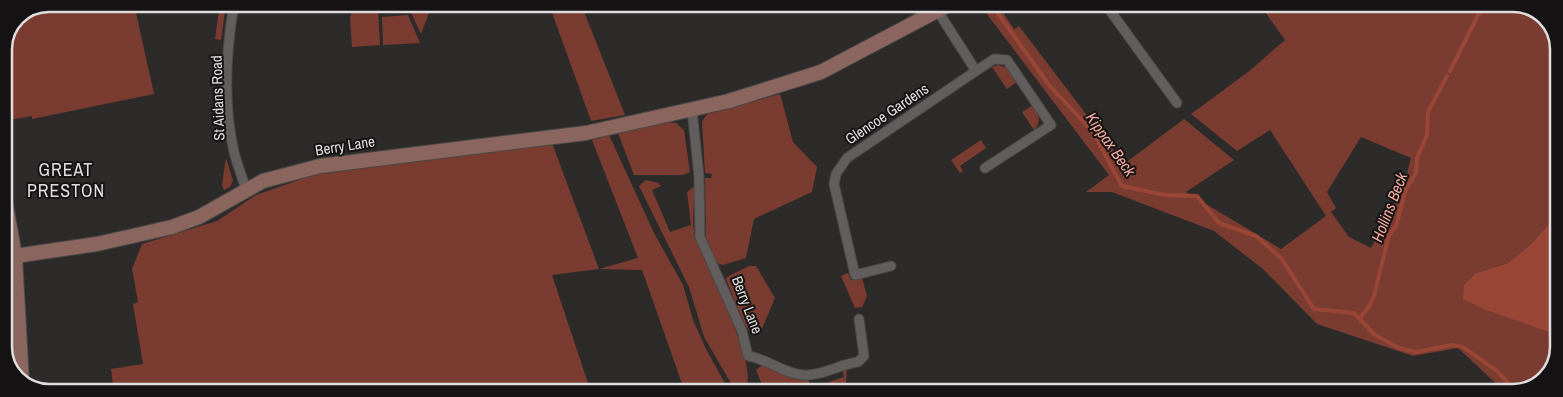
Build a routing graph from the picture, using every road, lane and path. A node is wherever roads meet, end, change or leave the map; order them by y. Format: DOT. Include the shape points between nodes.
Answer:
graph roads {
  1 [pos="233,12"];
  2 [pos="935,12"];
  3 [pos="945,12"];
  4 [pos="1111,12"];
  5 [pos="976,71"];
  6 [pos="1177,103"];
  7 [pos="692,110"];
  8 [pos="985,168"];
  9 [pos="246,189"];
  10 [pos="13,239"];
  11 [pos="16,256"];
  12 [pos="891,266"];
  13 [pos="859,320"];
  14 [pos="13,350"];
  15 [pos="20,350"];
  16 [pos="21,371"];
  1 -- 9 [label="street, St Aidans Road" via="228,61 228,107 234,152"];
  2 -- 7 [label="street, Berry Lane" via="821,72 780,87"];
  3 -- 5 [label="street"];
  4 -- 6 [label="street"];
  5 -- 8 [label="street, Glencoe Gardens" via="994,59 1007,60 1051,125"];
  5 -- 12 [label="street, Glencoe Gardens" via="846,158 836,174 835,194 855,275"];
  7 -- 9 [label="street, Berry Lane" via="586,133 348,161 294,172"];
  7 -- 13 [label="street, Berry Lane" via="699,176 700,237 742,331 748,356 805,375 858,362 864,356"];
  9 -- 11 [label="street, Berry Lane" via="199,217 172,227 98,244"];
  10 -- 11 [label="street"];
  11 -- 15 [label="street"];
  14 -- 15 [label="street"];
  15 -- 16 [label="street"];
}
